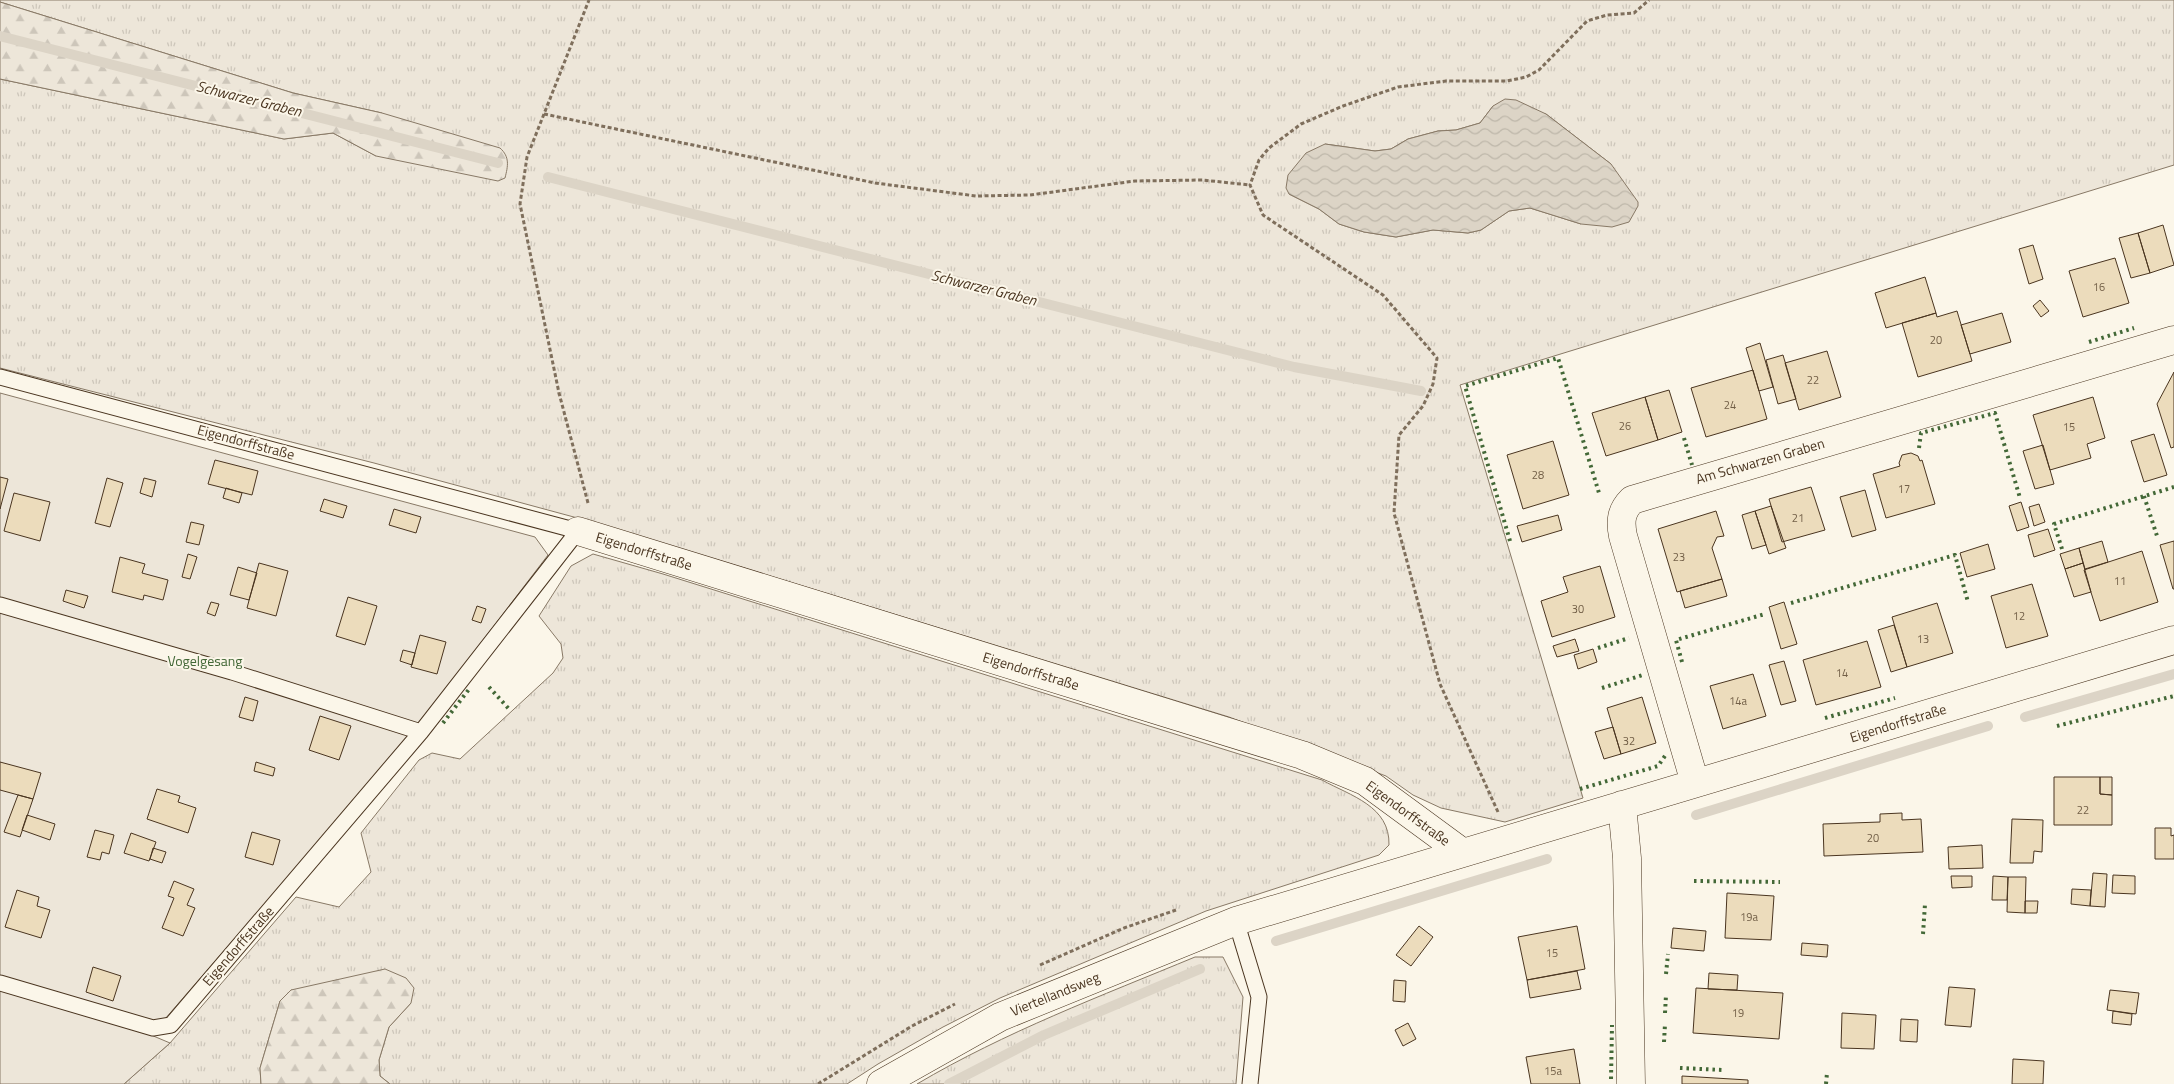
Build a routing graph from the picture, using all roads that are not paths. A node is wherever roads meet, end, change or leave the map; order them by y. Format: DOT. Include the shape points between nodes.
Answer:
graph roads {
  1 [pos="2174,340"];
  2 [pos="0,377"];
  3 [pos="578,531"];
  4 [pos="0,605"];
  5 [pos="2174,640"];
  6 [pos="421,732"];
  7 [pos="1695,783"];
  8 [pos="1622,805"];
  9 [pos="1463,853"];
  10 [pos="1311,899"];
  11 [pos="1236,921"];
  12 [pos="0,983"];
  13 [pos="881,1084"];
  14 [pos="1250,1084"];
  15 [pos="1631,1084"];
  1 -- 7 [label="street, Am Schwarzen Graben" via="1632,500 1621,518 1623,536"];
  2 -- 3 [label="lane, Eigendorffstraße"];
  3 -- 6 [label="lane, Eigendorffstraße"];
  3 -- 9 [label="street, Eigendorffstraße" via="1302,755 1366,781"];
  4 -- 6 [label="lane" via="232,672"];
  5 -- 7 [label="street, Eigendorffstraße"];
  6 -- 12 [label="lane, Eigendorffstraße" via="171,1025 153,1028"];
  7 -- 8 [label="street, Eigendorffstraße"];
  8 -- 9 [label="street, Eigendorffstraße"];
  8 -- 15 [label="street" via="1627,858"];
  9 -- 10 [label="street, Eigendorffstraße"];
  10 -- 11 [label="street, Viertellandsweg"];
  11 -- 13 [label="street, Viertellandsweg" via="1000,1017"];
  11 -- 14 [label="lane" via="1259,997"];
}
